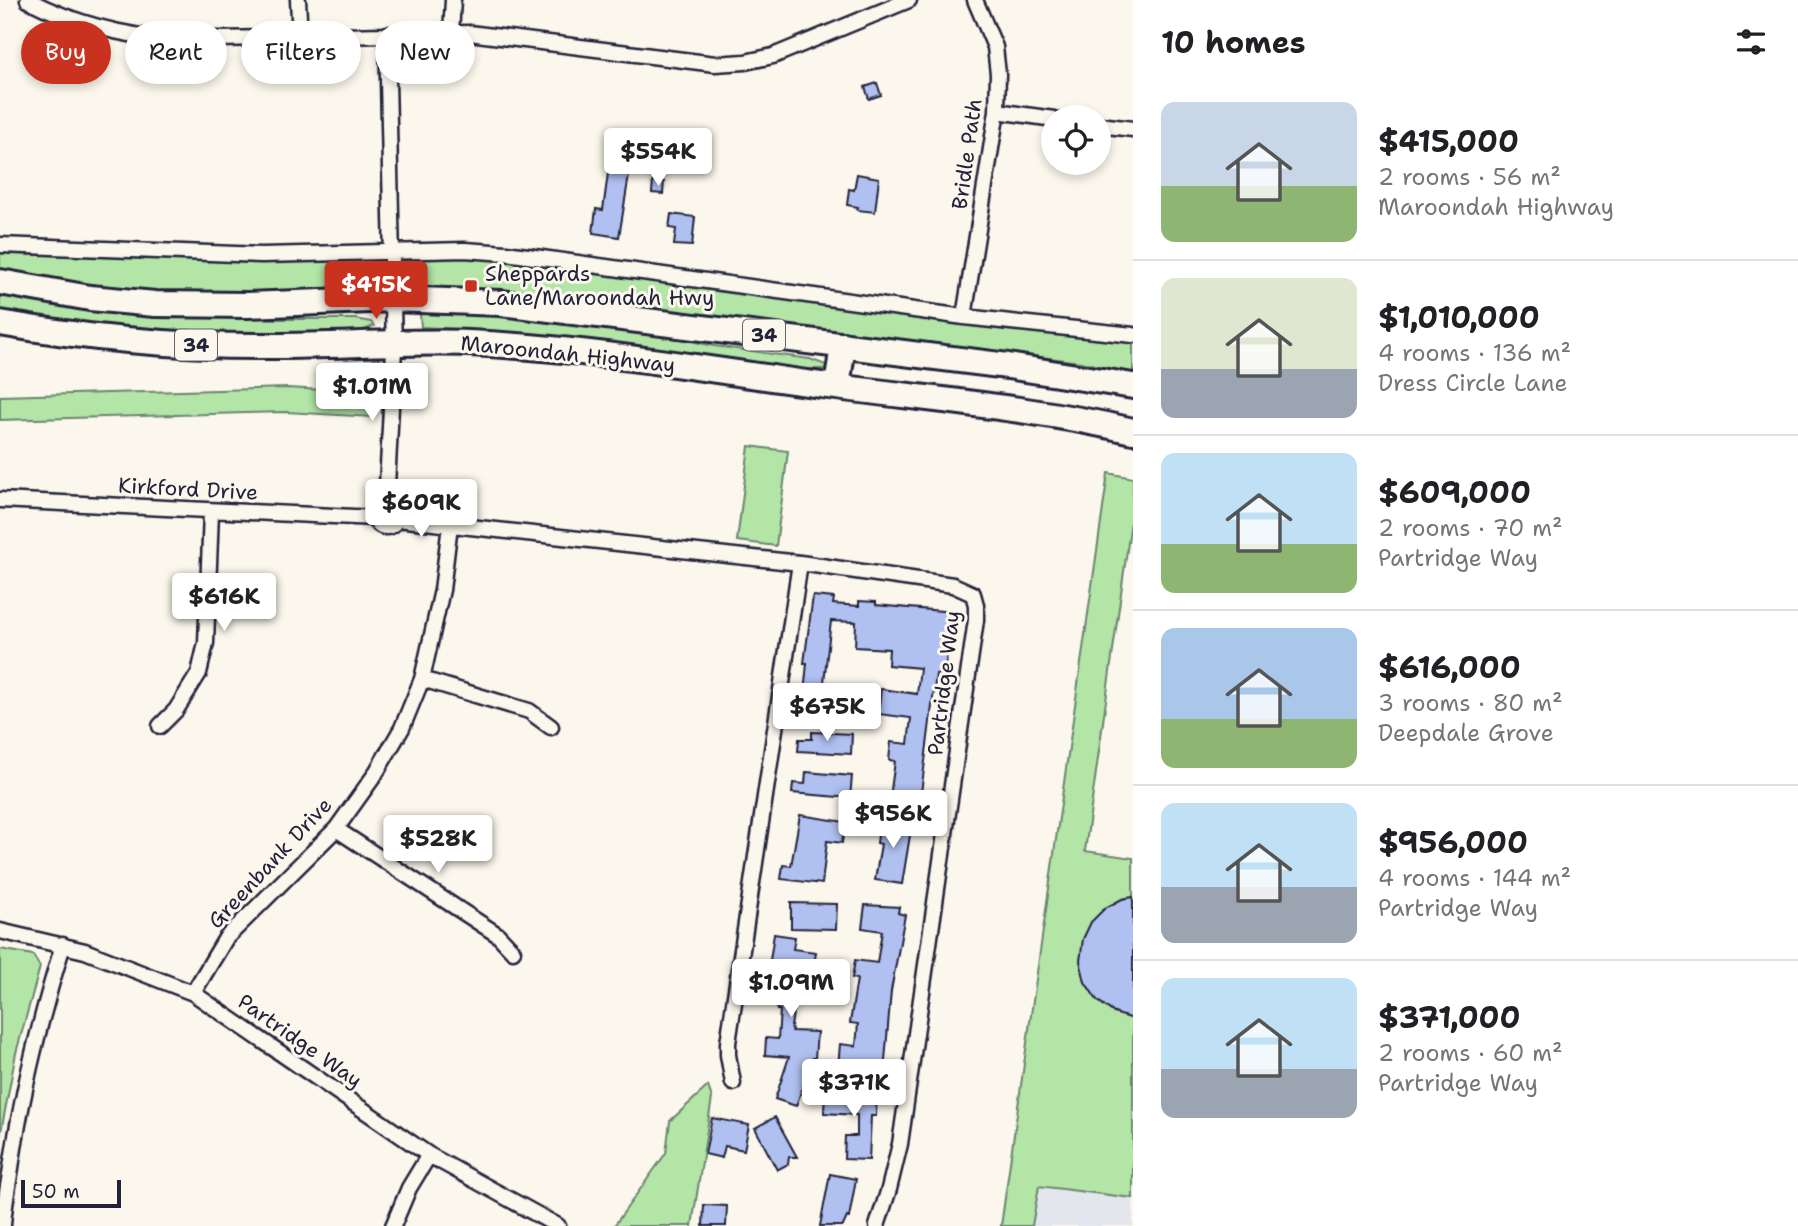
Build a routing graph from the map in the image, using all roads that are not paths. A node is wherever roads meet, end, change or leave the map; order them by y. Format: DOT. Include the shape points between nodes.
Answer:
graph roads {
  1 [pos="28,0"];
  2 [pos="298,0"];
  3 [pos="453,0"];
  4 [pos="909,0"];
  5 [pos="975,0"];
  6 [pos="299,21"];
  7 [pos="452,21"];
  8 [pos="475,34"];
  9 [pos="241,38"];
  10 [pos="388,84"];
  11 [pos="997,111"];
  12 [pos="1041,117"];
  13 [pos="1111,126"];
  14 [pos="1133,129"];
  15 [pos="0,245"];
  16 [pos="392,252"];
  17 [pos="0,282"];
  18 [pos="393,299"];
  19 [pos="964,317"];
  20 [pos="0,323"];
  21 [pos="1133,335"];
  22 [pos="394,342"];
  23 [pos="844,345"];
  24 [pos="1133,386"];
  25 [pos="837,387"];
  26 [pos="1133,431"];
  27 [pos="0,500"];
  28 [pos="386,505"];
  29 [pos="211,512"];
  30 [pos="374,517"];
  31 [pos="397,519"];
  32 [pos="450,525"];
  33 [pos="800,563"];
  34 [pos="422,679"];
  35 [pos="160,726"];
  36 [pos="551,727"];
  37 [pos="336,829"];
  38 [pos="0,931"];
  39 [pos="63,945"];
  40 [pos="513,951"];
  41 [pos="193,993"];
  42 [pos="733,1083"];
  43 [pos="429,1156"];
  44 [pos="3,1226"];
  45 [pos="393,1226"];
  46 [pos="558,1226"];
  47 [pos="877,1226"];
  1 -- 9 [label="street" via="105,30 139,37"];
  2 -- 6 [label="street"];
  3 -- 7 [label="street"];
  4 -- 8 [label="street" via="773,56 745,62 687,62"];
  5 -- 11 [label="street, Bridle Path" via="995,47"];
  10 -- 16 [label="street"];
  11 -- 12 [label="street"];
  11 -- 19 [label="street, Bridle Path"];
  13 -- 14 [label="street"];
  15 -- 16 [label="street" via="262,255"];
  16 -- 18 [label="street"];
  16 -- 19 [label="street" via="506,253"];
  17 -- 18 [label="highway, Maroondah Highway / 34" via="155,304"];
  18 -- 22 [label="street"];
  18 -- 23 [label="highway, Maroondah Highway / 34" via="501,303"];
  19 -- 21 [label="street"];
  20 -- 22 [label="highway, Maroondah Highway / 34" via="201,346"];
  22 -- 25 [label="highway, Maroondah Highway / 34" via="554,350"];
  22 -- 28 [label="street"];
  23 -- 24 [label="highway, Maroondah Highway / 34"];
  23 -- 25 [label="highway"];
  25 -- 26 [label="highway, Maroondah Highway / 34" via="947,399"];
  27 -- 29 [label="street, Kirkford Drive"];
  28 -- 30 [label="street" via="379,507"];
  28 -- 31 [label="street" via="395,509"];
  29 -- 30 [label="street, Kirkford Drive"];
  29 -- 35 [label="street" via="206,643 199,673"];
  30 -- 31 [label="street" via="384,527 394,525"];
  31 -- 32 [label="street, Partridge Way"];
  32 -- 33 [label="street, Partridge Way"];
  32 -- 34 [label="street, Greenbank Drive" via="442,590"];
  33 -- 42 [label="street" via="728,1043"];
  33 -- 47 [label="street, Partridge Way" via="953,585 973,594 976,606 900,1144"];
  34 -- 36 [label="street" via="529,710"];
  34 -- 37 [label="street, Greenbank Drive" via="402,728"];
  37 -- 40 [label="street" via="498,935"];
  37 -- 41 [label="street, Greenbank Drive" via="226,938"];
  38 -- 39 [label="street, Partridge Way"];
  39 -- 41 [label="street, Partridge Way"];
  39 -- 44 [label="street" via="29,1066"];
  41 -- 43 [label="street, Partridge Way"];
  43 -- 45 [label="street"];
  43 -- 46 [label="street, Partridge Way"];
}
